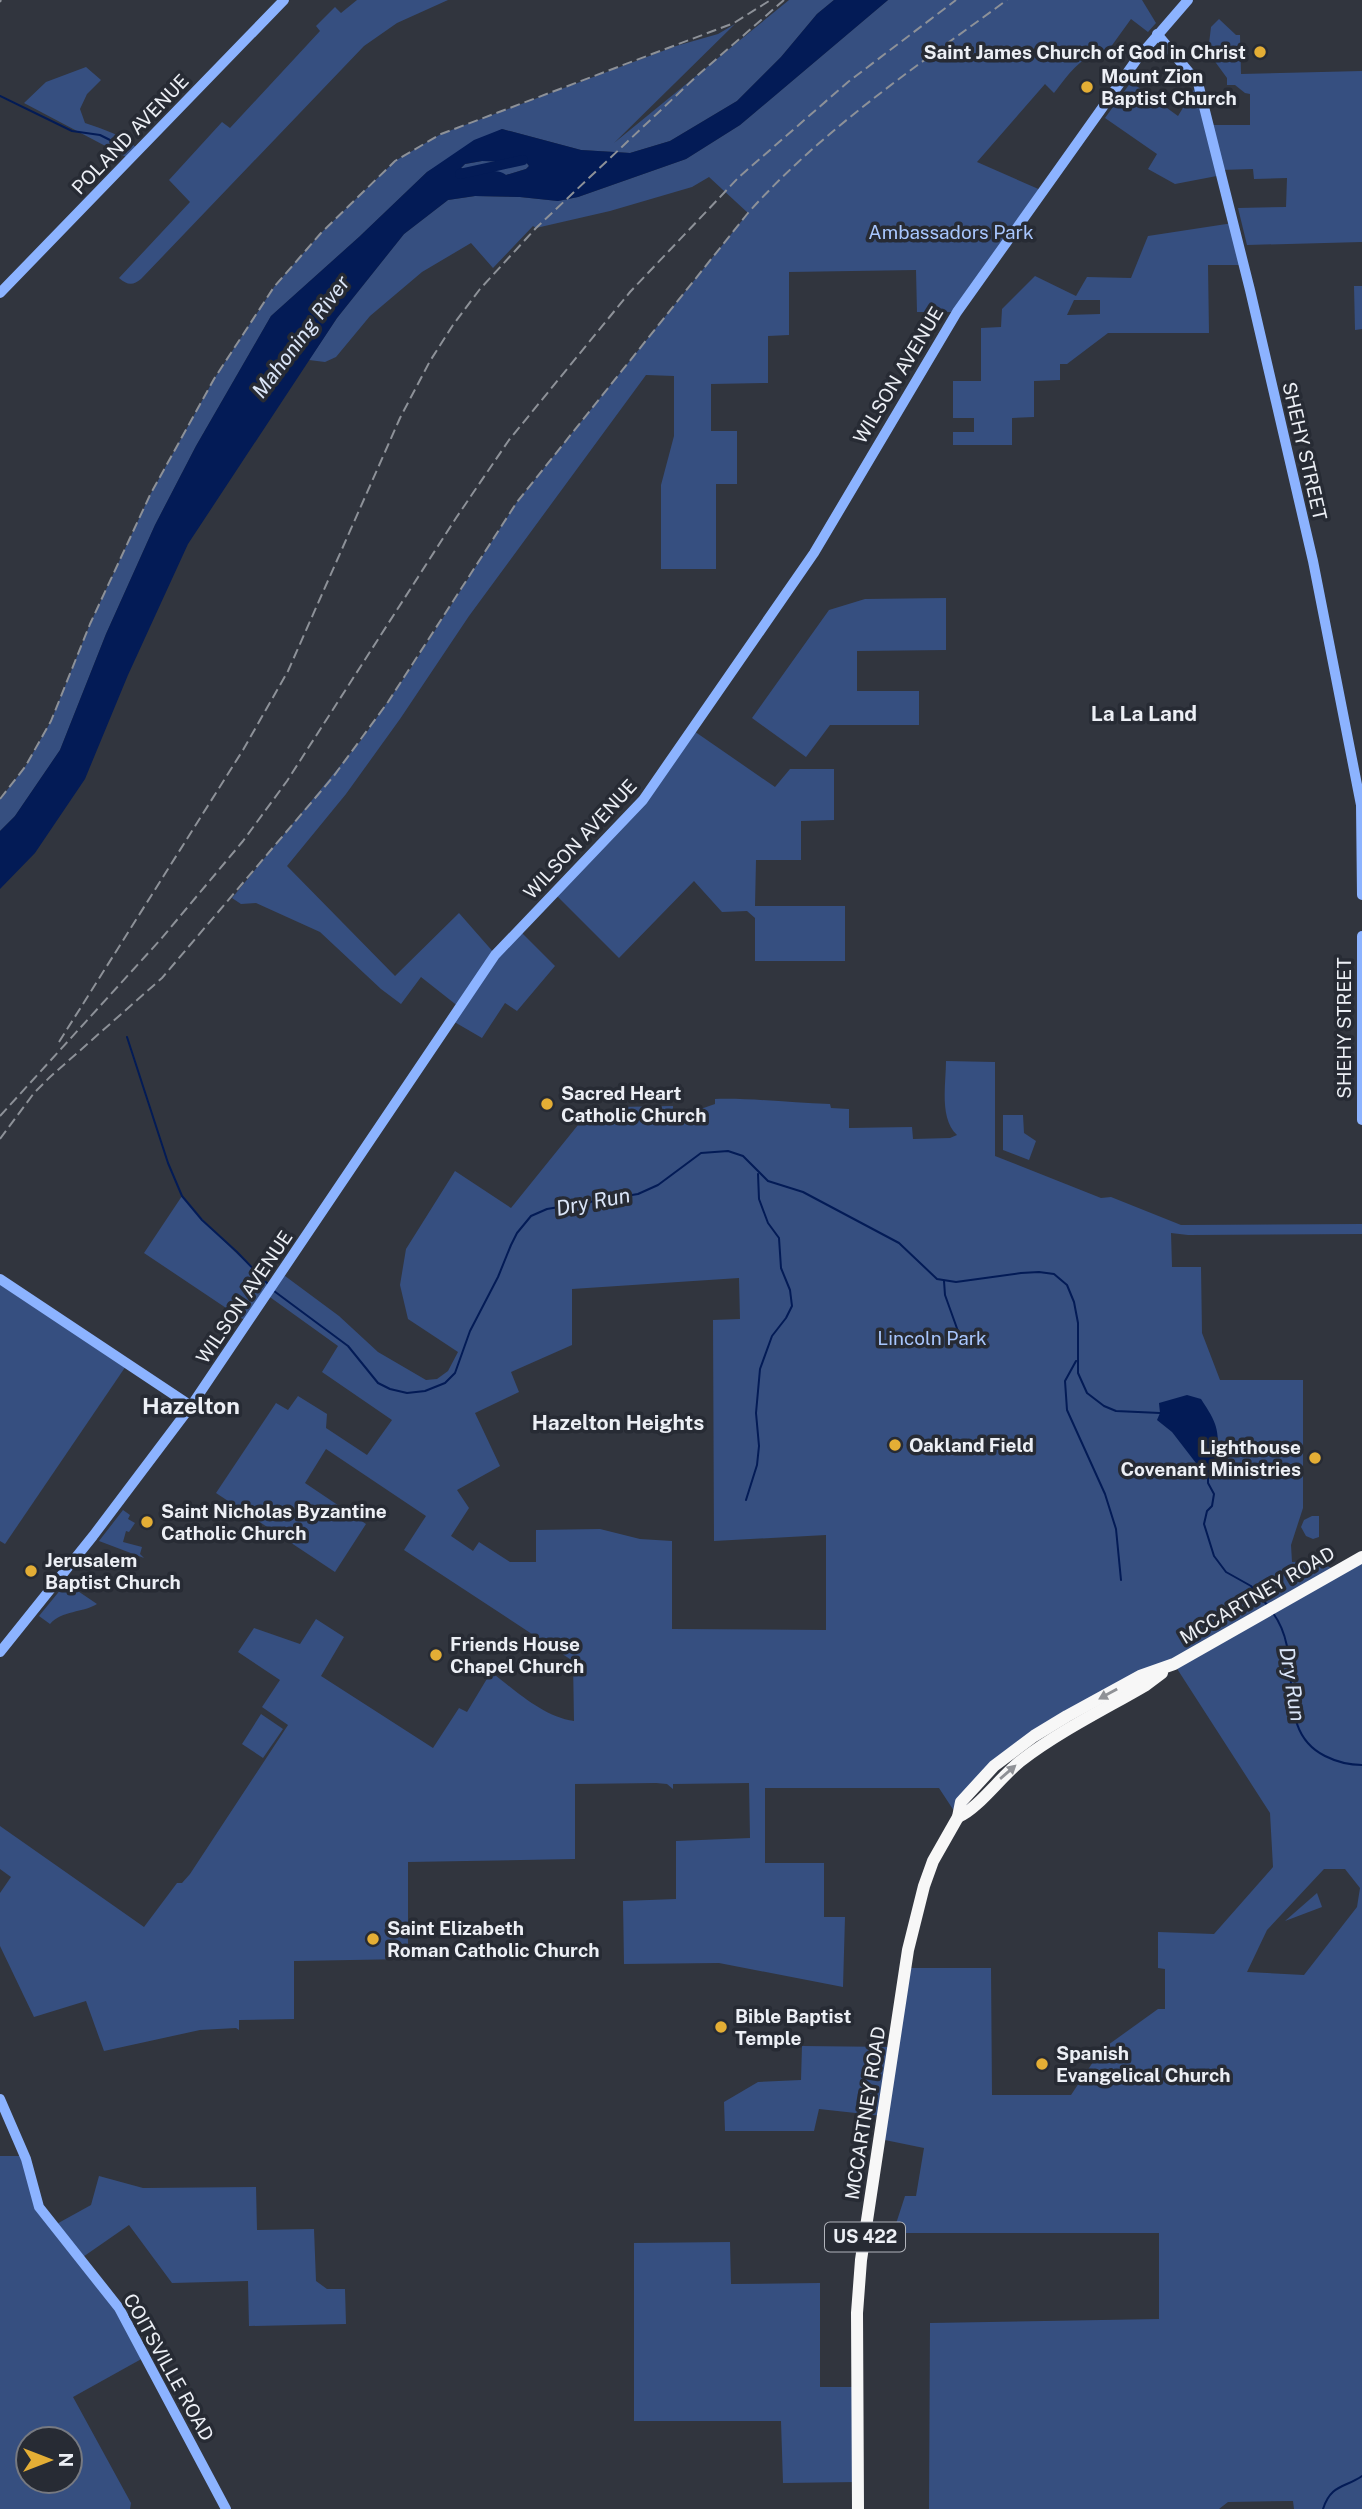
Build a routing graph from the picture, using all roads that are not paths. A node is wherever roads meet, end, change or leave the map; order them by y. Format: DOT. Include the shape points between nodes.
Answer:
graph roads {
  1 [pos="284,0"];
  2 [pos="1188,0"];
  3 [pos="1157,34"];
  4 [pos="0,293"];
  5 [pos="1362,895"];
  6 [pos="1362,936"];
  7 [pos="1362,1120"];
  8 [pos="0,1279"];
  9 [pos="191,1406"];
  10 [pos="1362,1557"];
  11 [pos="0,1651"];
  12 [pos="0,2099"];
  13 [pos="226,2509"];
  14 [pos="858,2509"];
  1 -- 4 [label="main road, POLAND AVENUE"];
  2 -- 3 [label="main road, WILSON AVENUE"];
  3 -- 5 [label="main road, SHEHY STREET" via="1198,83 1250,290 1314,561 1361,805"];
  3 -- 9 [label="main road, WILSON AVENUE" via="957,312 793,584 643,800 495,954"];
  6 -- 7 [label="main road, SHEHY STREET"];
  8 -- 9 [label="main road"];
  9 -- 11 [label="main road, WILSON AVENUE"];
  10 -- 14 [label="highway, MCCARTNEY ROAD / US 422" via="1173,1664 1146,1685 1038,1748 958,1817 938,1852 908,1950 861,2260"];
  12 -- 13 [label="main road, COITSVILLE ROAD" via="26,2159 39,2207 119,2308"];
}
